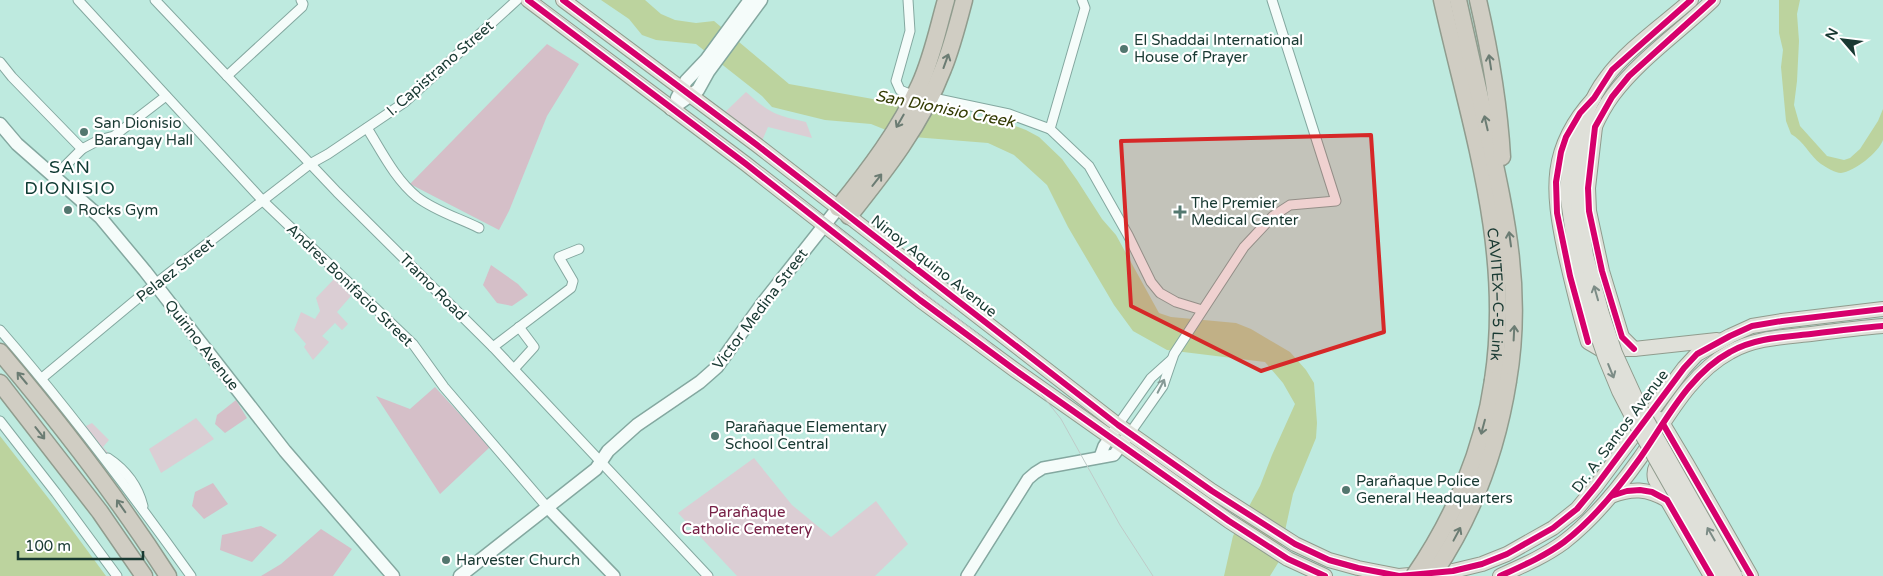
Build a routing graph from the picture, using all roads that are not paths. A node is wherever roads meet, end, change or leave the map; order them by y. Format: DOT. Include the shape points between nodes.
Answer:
graph roads {
  1 [pos="78,0"];
  2 [pos="155,0"];
  3 [pos="517,0"];
  4 [pos="528,0"];
  5 [pos="563,0"];
  6 [pos="750,0"];
  7 [pos="761,0"];
  8 [pos="908,0"];
  9 [pos="946,0"];
  10 [pos="964,0"];
  11 [pos="1082,0"];
  12 [pos="1272,0"];
  13 [pos="1437,0"];
  14 [pos="1442,0"];
  15 [pos="1458,0"];
  16 [pos="1478,0"];
  17 [pos="1691,0"];
  18 [pos="1713,0"];
  19 [pos="302,2"];
  20 [pos="1447,24"];
  21 [pos="735,30"];
  22 [pos="0,62"];
  23 [pos="227,76"];
  24 [pos="686,92"];
  25 [pos="166,96"];
  26 [pos="1594,98"];
  27 [pos="920,100"];
  28 [pos="671,109"];
  29 [pos="0,124"];
  30 [pos="1594,127"];
  31 [pos="367,128"];
  32 [pos="1050,129"];
  33 [pos="82,149"];
  34 [pos="310,164"];
  35 [pos="1574,172"];
  36 [pos="54,177"];
  37 [pos="262,201"];
  38 [pos="1504,205"];
  39 [pos="843,212"];
  40 [pos="824,225"];
  41 [pos="479,228"];
  42 [pos="578,249"];
  43 [pos="155,284"];
  44 [pos="1883,309"];
  45 [pos="1614,311"];
  46 [pos="1200,313"];
  47 [pos="1581,317"];
  48 [pos="519,326"];
  49 [pos="1883,326"];
  50 [pos="0,330"];
  51 [pos="1722,339"];
  52 [pos="493,346"];
  53 [pos="1634,349"];
  54 [pos="0,352"];
  55 [pos="1173,357"];
  56 [pos="514,369"];
  57 [pos="42,378"];
  58 [pos="1501,380"];
  59 [pos="0,383"];
  60 [pos="1654,409"];
  61 [pos="0,420"];
  62 [pos="1663,424"];
  63 [pos="1124,429"];
  64 [pos="1115,442"];
  65 [pos="602,462"];
  66 [pos="1687,464"];
  67 [pos="1611,496"];
  68 [pos="1667,500"];
  69 [pos="547,507"];
  70 [pos="1295,544"];
  71 [pos="149,546"];
  72 [pos="1453,573"];
  73 [pos="1376,574"];
  74 [pos="116,576"];
  75 [pos="144,576"];
  76 [pos="168,576"];
  77 [pos="174,576"];
  78 [pos="190,576"];
  79 [pos="393,576"];
  80 [pos="460,576"];
  81 [pos="614,576"];
  82 [pos="708,576"];
  83 [pos="968,576"];
  84 [pos="1325,576"];
  85 [pos="1414,576"];
  86 [pos="1432,576"];
  87 [pos="1500,576"];
  88 [pos="1711,576"];
  89 [pos="1722,576"];
  90 [pos="1736,576"];
  91 [pos="1750,576"];
  1 -- 25 [label="street, Andres Bonifacio Street"];
  2 -- 23 [label="street, Tramo Road"];
  3 -- 31 [label="street, I. Capistrano Street" via="405,102"];
  4 -- 28 [label="main road"];
  5 -- 24 [label="main road, Ninoy Aquino Avenue"];
  6 -- 21 [label="main road"];
  7 -- 21 [label="main road"];
  8 -- 27 [label="street" via="910,31 896,77 898,88"];
  9 -- 27 [label="highway"];
  27 -- 10 [label="highway, one-way" via="943,70"];
  11 -- 32 [label="street" via="1085,8"];
  12 -- 46 [label="street" via="1336,201 1290,204 1281,210 1244,247"];
  13 -- 20 [label="highway"];
  14 -- 20 [label="highway, CAVITEX–C-5 Link"];
  38 -- 15 [label="highway, CAVITEX–C-5 Link, one-way"];
  38 -- 16 [label="highway, one-way" via="1500,128"];
  17 -- 26 [label="main road" via="1620,62"];
  18 -- 30 [label="main road" via="1629,76"];
  19 -- 23 [label="street"];
  20 -- 58 [label="highway, CAVITEX–C-5 Link" via="1494,232"];
  21 -- 24 [label="main road" via="707,66 698,90"];
  22 -- 33 [label="street"];
  23 -- 34 [label="street, Tramo Road"];
  24 -- 28 [label="main road"];
  24 -- 39 [label="main road, Ninoy Aquino Avenue"];
  25 -- 33 [label="street" via="114,136"];
  25 -- 37 [label="street, Andres Bonifacio Street"];
  26 -- 35 [label="main road" via="1574,151"];
  26 -- 47 [label="main road" via="1580,113 1566,137 1556,182 1557,212"];
  27 -- 32 [label="street" via="1009,114"];
  27 -- 39 [label="highway" via="896,142 893,161"];
  28 -- 40 [label="main road"];
  29 -- 36 [label="main road, Quirino Avenue"];
  30 -- 35 [label="main road"];
  30 -- 45 [label="main road" via="1588,206"];
  31 -- 34 [label="street, I. Capistrano Street"];
  31 -- 41 [label="street" via="402,182 419,198"];
  32 -- 46 [label="street" via="1089,166 1151,282 1160,293"];
  33 -- 36 [label="street"];
  34 -- 37 [label="street, Pelaez Street"];
  34 -- 52 [label="street, Tramo Road"];
  35 -- 89 [label="main road, one-way, bridge" via="1567,192 1576,256 1605,357 1633,418"];
  90 -- 35 [label="main road, one-way, bridge" via="1641,410 1615,354 1586,255"];
  36 -- 43 [label="main road, Quirino Avenue" via="100,217"];
  37 -- 43 [label="street, Pelaez Street"];
  37 -- 69 [label="street, Andres Bonifacio Street" via="412,344 444,387"];
  58 -- 38 [label="highway, CAVITEX–C-5 Link, one-way" via="1514,337 1510,242"];
  39 -- 40 [label="main road, Victor Medina Street"];
  39 -- 63 [label="main road, Ninoy Aquino Avenue"];
  40 -- 64 [label="main road" via="928,306"];
  40 -- 65 [label="main road, Victor Medina Street" via="717,367 637,425 608,451"];
  42 -- 48 [label="street" via="559,257 573,281 571,288"];
  43 -- 57 [label="street, Pelaez Street"];
  43 -- 79 [label="main road, Quirino Avenue" via="290,457"];
  44 -- 51 [label="main road, Dr. A. Santos Avenue" via="1778,321 1752,326"];
  45 -- 47 [label="main road" via="1612,324 1597,332 1590,329"];
  45 -- 53 [label="main road" via="1622,337"];
  46 -- 55 [label="street"];
  47 -- 53 [label="main road" via="1588,342 1600,349"];
  48 -- 52 [label="street"];
  48 -- 56 [label="street" via="534,347"];
  49 -- 62 [label="main road, Dr. A. Santos Avenue" via="1787,336 1742,346 1711,363 1696,378"];
  50 -- 57 [label="street"];
  51 -- 53 [label="main road"];
  51 -- 60 [label="main road, Dr. A. Santos Avenue" via="1698,354 1684,368"];
  52 -- 56 [label="street, Tramo Road"];
  71 -- 54 [label="highway, one-way"];
  55 -- 63 [label="street" via="1151,378"];
  63 -- 55 [label="street, one-way" via="1163,386"];
  56 -- 65 [label="street, Tramo Road"];
  57 -- 78 [label="street" via="101,454 120,466 139,492 144,512"];
  58 -- 85 [label="highway, CAVITEX–C-5 Link, one-way, bridge" via="1466,481"];
  86 -- 58 [label="highway, CAVITEX–C-5 Link, one-way, bridge" via="1459,531 1482,479 1495,440"];
  59 -- 75 [label="highway, one-way" via="100,512"];
  60 -- 62 [label="main road"];
  60 -- 72 [label="main road, Dr. A. Santos Avenue" via="1596,486 1554,528 1498,557"];
  61 -- 74 [label="street"];
  62 -- 66 [label="main road"];
  62 -- 67 [label="main road, Dr. A. Santos Avenue"];
  63 -- 64 [label="street"];
  63 -- 70 [label="main road, Ninoy Aquino Avenue"];
  64 -- 83 [label="street" via="1114,455 1044,468 1034,473"];
  64 -- 84 [label="main road" via="1288,559"];
  65 -- 69 [label="main road, Victor Medina Street"];
  65 -- 82 [label="street, Tramo Road"];
  66 -- 68 [label="main road" via="1670,456 1656,467 1655,479"];
  66 -- 91 [label="main road"];
  67 -- 68 [label="main road" via="1640,490"];
  67 -- 87 [label="main road, Dr. A. Santos Avenue" via="1562,543"];
  68 -- 88 [label="main road"];
  69 -- 80 [label="main road, Victor Medina Street"];
  69 -- 81 [label="street, Andres Bonifacio Street"];
  70 -- 73 [label="main road, Dr. A. Santos Avenue" via="1329,560"];
  71 -- 76 [label="highway"];
  71 -- 77 [label="highway"];
  72 -- 73 [label="main road, Dr. A. Santos Avenue"];
}
